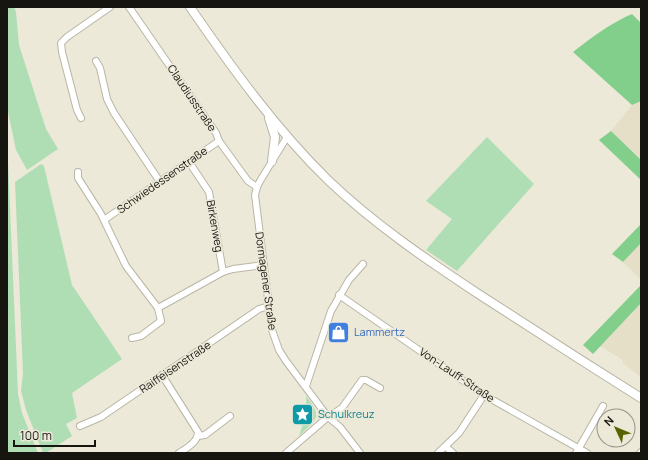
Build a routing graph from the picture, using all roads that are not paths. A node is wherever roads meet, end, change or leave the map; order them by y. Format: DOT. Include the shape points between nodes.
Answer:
graph roads {
  1 [pos="110,7"];
  2 [pos="129,7"];
  3 [pos="190,7"];
  4 [pos="96,61"];
  5 [pos="267,113"];
  6 [pos="81,118"];
  7 [pos="287,136"];
  8 [pos="219,141"];
  9 [pos="272,161"];
  10 [pos="189,162"];
  11 [pos="78,172"];
  12 [pos="160,182"];
  13 [pos="257,187"];
  14 [pos="104,220"];
  15 [pos="363,264"];
  16 [pos="264,266"];
  17 [pos="223,272"];
  18 [pos="339,295"];
  19 [pos="269,306"];
  20 [pos="158,308"];
  21 [pos="132,338"];
  22 [pos="162,375"];
  23 [pos="306,386"];
  24 [pos="380,388"];
  25 [pos="484,395"];
  26 [pos="641,398"];
  27 [pos="604,406"];
  28 [pos="230,416"];
  29 [pos="328,418"];
  30 [pos="80,426"];
  31 [pos="198,436"];
  32 [pos="446,447"];
  33 [pos="577,451"];
  34 [pos="179,453"];
  35 [pos="286,453"];
  36 [pos="360,453"];
  37 [pos="438,453"];
  38 [pos="453,453"];
  39 [pos="587,453"];
  1 -- 6 [label="street" via="61,43"];
  2 -- 8 [label="street, Claudiusstraße"];
  3 -- 5 [label="main road"];
  4 -- 12 [label="street" via="114,114"];
  5 -- 7 [label="main road"];
  5 -- 9 [label="main road" via="275,137"];
  7 -- 9 [label="street, Dormagener Straße"];
  7 -- 26 [label="main road" via="329,181 392,234 528,326"];
  8 -- 10 [label="street, Schwiedessenstraße"];
  8 -- 13 [label="street, Claudiusstraße" via="248,181"];
  9 -- 13 [label="street, Dormagener Straße"];
  10 -- 12 [label="street, Schwiedessenstraße"];
  10 -- 17 [label="street, Birkenweg" via="209,192"];
  11 -- 14 [label="street" via="78,178"];
  12 -- 14 [label="street, Schwiedessenstraße"];
  13 -- 16 [label="street, Dormagener Straße" via="256,201"];
  14 -- 20 [label="street" via="126,266"];
  15 -- 18 [label="street"];
  16 -- 17 [label="street"];
  16 -- 19 [label="street, Dormagener Straße"];
  17 -- 20 [label="street"];
  18 -- 23 [label="street"];
  18 -- 25 [label="street, Von-Lauff-Straße"];
  19 -- 22 [label="street, Raiffeisenstraße" via="259,309"];
  19 -- 23 [label="street, Dormagener Straße" via="272,330 279,350"];
  20 -- 21 [label="street" via="161,321 141,336"];
  22 -- 30 [label="street, Raiffeisenstraße" via="101,417"];
  22 -- 31 [label="street" via="198,432"];
  23 -- 29 [label="street, Dormagener Straße"];
  24 -- 29 [label="street" via="362,380 342,408"];
  25 -- 32 [label="street"];
  25 -- 33 [label="street, Von-Lauff-Straße"];
  27 -- 33 [label="street"];
  28 -- 31 [label="street" via="205,435"];
  29 -- 35 [label="street"];
  29 -- 36 [label="street, Dormagener Straße" via="340,427"];
  31 -- 34 [label="street"];
  32 -- 37 [label="street"];
  32 -- 38 [label="street"];
  33 -- 39 [label="street, Von-Lauff-Straße"];
}
